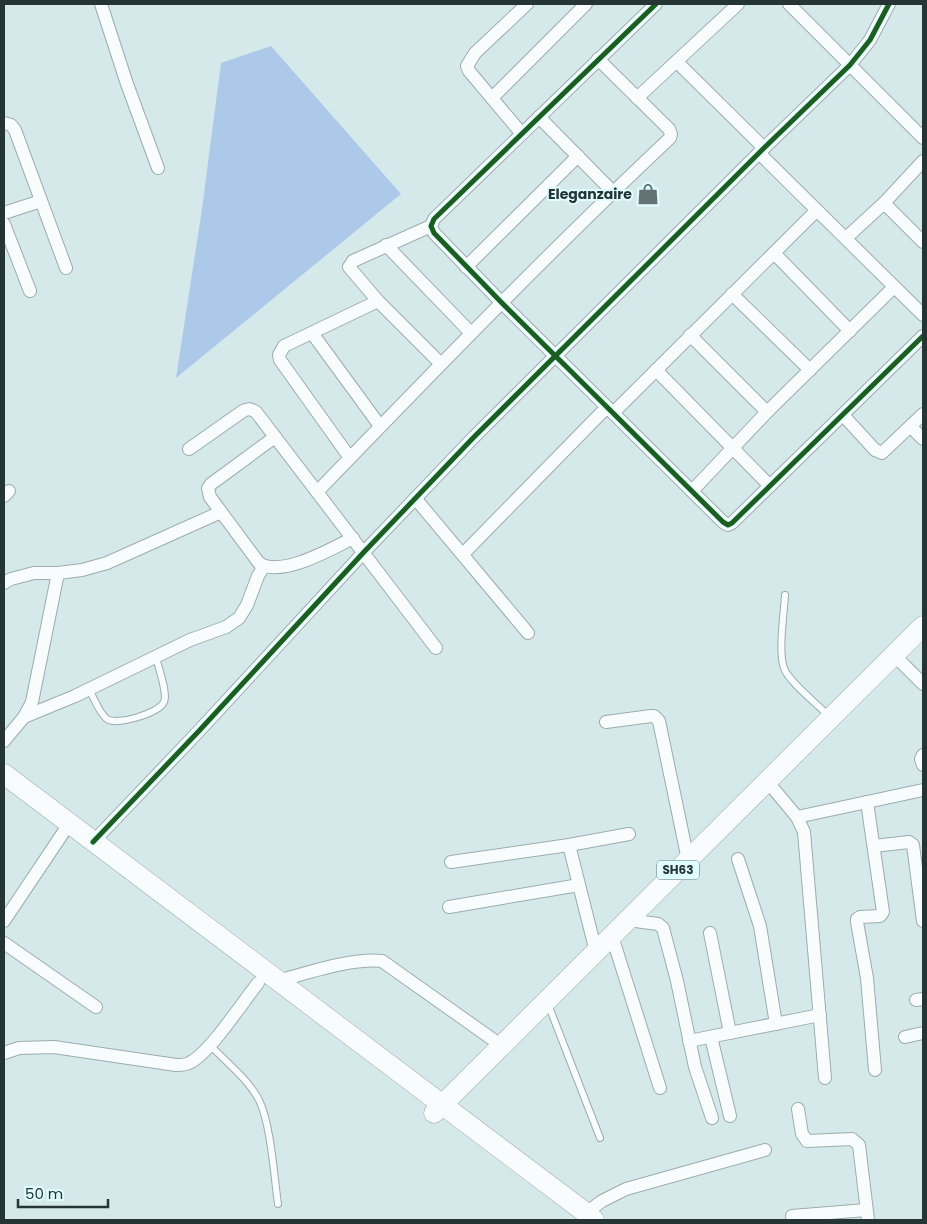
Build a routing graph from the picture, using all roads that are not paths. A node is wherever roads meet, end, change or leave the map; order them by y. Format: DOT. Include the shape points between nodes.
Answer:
graph roads {
  1 [pos="101,4"];
  2 [pos="527,4"];
  3 [pos="586,4"];
  4 [pos="656,4"];
  5 [pos="738,4"];
  6 [pos="788,4"];
  7 [pos="888,4"];
  8 [pos="598,59"];
  9 [pos="677,62"];
  10 [pos="850,65"];
  11 [pos="492,98"];
  12 [pos="637,98"];
  13 [pos="539,117"];
  14 [pos="4,124"];
  15 [pos="522,134"];
  16 [pos="923,138"];
  17 [pos="762,151"];
  18 [pos="578,156"];
  19 [pos="923,161"];
  20 [pos="158,168"];
  21 [pos="613,192"];
  22 [pos="41,202"];
  23 [pos="884,202"];
  24 [pos="816,211"];
  25 [pos="4,214"];
  26 [pos="4,224"];
  27 [pos="431,226"];
  28 [pos="846,238"];
  29 [pos="923,242"];
  30 [pos="386,245"];
  31 [pos="774,253"];
  32 [pos="466,267"];
  33 [pos="66,268"];
  34 [pos="894,287"];
  35 [pos="30,291"];
  36 [pos="732,294"];
  37 [pos="378,301"];
  38 [pos="502,303"];
  39 [pos="923,315"];
  40 [pos="850,331"];
  41 [pos="312,333"];
  42 [pos="472,333"];
  43 [pos="690,335"];
  44 [pos="923,336"];
  45 [pos="555,356"];
  46 [pos="441,364"];
  47 [pos="656,370"];
  48 [pos="810,370"];
  49 [pos="610,410"];
  50 [pos="768,412"];
  51 [pos="923,414"];
  52 [pos="843,415"];
  53 [pos="380,426"];
  54 [pos="911,427"];
  55 [pos="275,436"];
  56 [pos="923,439"];
  57 [pos="733,448"];
  58 [pos="189,449"];
  59 [pos="350,458"];
  60 [pos="770,486"];
  61 [pos="692,491"];
  62 [pos="317,492"];
  63 [pos="415,498"];
  64 [pos="221,512"];
  65 [pos="353,538"];
  66 [pos="364,552"];
  67 [pos="463,554"];
  68 [pos="264,566"];
  69 [pos="58,574"];
  70 [pos="4,583"];
  71 [pos="784,595"];
  72 [pos="923,626"];
  73 [pos="528,632"];
  74 [pos="436,648"];
  75 [pos="894,655"];
  76 [pos="156,657"];
  77 [pos="923,684"];
  78 [pos="89,689"];
  79 [pos="24,717"];
  80 [pos="831,718"];
  81 [pos="606,722"];
  82 [pos="4,741"];
  83 [pos="923,755"];
  84 [pos="923,765"];
  85 [pos="4,774"];
  86 [pos="767,780"];
  87 [pos="923,790"];
  88 [pos="4,792"];
  89 [pos="867,802"];
  90 [pos="797,817"];
  91 [pos="65,829"];
  92 [pos="629,834"];
  93 [pos="94,842"];
  94 [pos="569,845"];
  95 [pos="874,846"];
  96 [pos="738,859"];
  97 [pos="688,860"];
  98 [pos="451,862"];
  99 [pos="579,885"];
  100 [pos="449,907"];
  101 [pos="628,920"];
  102 [pos="923,920"];
  103 [pos="4,921"];
  104 [pos="710,933"];
  105 [pos="612,936"];
  106 [pos="4,943"];
  107 [pos="596,952"];
  108 [pos="267,982"];
  109 [pos="547,1000"];
  110 [pos="96,1007"];
  111 [pos="820,1015"];
  112 [pos="776,1024"];
  113 [pos="730,1033"];
  114 [pos="923,1033"];
  115 [pos="905,1036"];
  116 [pos="711,1037"];
  117 [pos="688,1041"];
  118 [pos="210,1045"];
  119 [pos="502,1046"];
  120 [pos="4,1053"];
  121 [pos="875,1070"];
  122 [pos="825,1078"];
  123 [pos="660,1088"];
  124 [pos="798,1109"];
  125 [pos="438,1110"];
  126 [pos="730,1116"];
  127 [pos="712,1118"];
  128 [pos="600,1138"];
  129 [pos="765,1150"];
  130 [pos="278,1204"];
  131 [pos="867,1215"];
  132 [pos="792,1216"];
  133 [pos="584,1218"];
  1 -- 20 [label="street"];
  2 -- 11 [label="street" via="470,59 469,71"];
  3 -- 11 [label="street"];
  4 -- 8 [label="street"];
  5 -- 9 [label="street"];
  6 -- 10 [label="street"];
  7 -- 10 [label="street" via="870,40"];
  8 -- 12 [label="street"];
  8 -- 13 [label="street"];
  9 -- 12 [label="street"];
  9 -- 17 [label="street"];
  10 -- 16 [label="street"];
  10 -- 17 [label="street"];
  11 -- 15 [label="street"];
  12 -- 21 [label="street" via="669,129 670,138"];
  13 -- 15 [label="street"];
  13 -- 18 [label="street"];
  14 -- 22 [label="street" via="15,130"];
  15 -- 27 [label="street" via="434,219"];
  17 -- 24 [label="street"];
  17 -- 45 [label="street"];
  18 -- 21 [label="street"];
  18 -- 32 [label="street"];
  19 -- 23 [label="street"];
  21 -- 38 [label="street"];
  22 -- 25 [label="street"];
  22 -- 33 [label="street"];
  23 -- 28 [label="street"];
  23 -- 29 [label="street"];
  24 -- 28 [label="street"];
  24 -- 31 [label="street"];
  26 -- 35 [label="street"];
  27 -- 30 [label="street"];
  27 -- 32 [label="street"];
  28 -- 34 [label="street"];
  30 -- 37 [label="street" via="353,261 349,267"];
  30 -- 42 [label="street"];
  31 -- 36 [label="street"];
  31 -- 40 [label="street"];
  32 -- 38 [label="street"];
  34 -- 39 [label="street"];
  34 -- 40 [label="street"];
  36 -- 43 [label="street"];
  36 -- 48 [label="street"];
  37 -- 41 [label="street"];
  37 -- 46 [label="street"];
  38 -- 42 [label="street"];
  38 -- 45 [label="street"];
  40 -- 48 [label="street"];
  41 -- 53 [label="street"];
  41 -- 59 [label="street" via="284,346 280,360"];
  42 -- 46 [label="street"];
  43 -- 47 [label="street"];
  43 -- 50 [label="street"];
  44 -- 52 [label="street"];
  45 -- 49 [label="street"];
  45 -- 63 [label="street"];
  46 -- 53 [label="street"];
  47 -- 49 [label="street"];
  47 -- 57 [label="street"];
  48 -- 50 [label="street"];
  49 -- 61 [label="street"];
  49 -- 67 [label="street"];
  50 -- 57 [label="street"];
  51 -- 54 [label="street"];
  52 -- 54 [label="street" via="875,450 882,453"];
  52 -- 60 [label="street"];
  53 -- 59 [label="street"];
  54 -- 56 [label="street"];
  55 -- 58 [label="street" via="256,412 247,408"];
  55 -- 62 [label="street"];
  55 -- 64 [label="street" via="208,488"];
  57 -- 60 [label="street"];
  57 -- 61 [label="street"];
  59 -- 62 [label="street"];
  60 -- 61 [label="street" via="728,525"];
  62 -- 65 [label="street"];
  63 -- 66 [label="street"];
  63 -- 67 [label="street"];
  64 -- 68 [label="street"];
  64 -- 69 [label="street" via="106,564"];
  65 -- 66 [label="street"];
  65 -- 68 [label="street" via="305,560 272,568"];
  66 -- 74 [label="street"];
  66 -- 93 [label="street"];
  67 -- 73 [label="street"];
  68 -- 76 [label="street" via="239,618 226,627"];
  69 -- 70 [label="street" via="34,573"];
  69 -- 79 [label="street" via="36,686"];
  71 -- 80 [label="lane" via="784,669"];
  72 -- 75 [label="main road, SH63"];
  75 -- 77 [label="street"];
  75 -- 80 [label="main road, SH63"];
  76 -- 78 [label="street"];
  76 -- 78 [label="lane" via="165,693 164,702 153,712 122,721 107,719"];
  78 -- 79 [label="street"];
  79 -- 82 [label="street"];
  80 -- 86 [label="main road, SH63"];
  81 -- 97 [label="street" via="651,716 659,721"];
  83 -- 84 [label="street"];
  85 -- 91 [label="main road"];
  86 -- 90 [label="street"];
  86 -- 97 [label="main road, SH63"];
  87 -- 89 [label="street"];
  88 -- 91 [label="main road"];
  89 -- 90 [label="street"];
  89 -- 95 [label="street"];
  90 -- 111 [label="street" via="804,832 806,848"];
  91 -- 93 [label="main road"];
  91 -- 103 [label="street"];
  91 -- 108 [label="main road"];
  92 -- 94 [label="street"];
  93 -- 108 [label="main road"];
  94 -- 98 [label="street"];
  94 -- 99 [label="street"];
  95 -- 102 [label="street" via="909,842 913,845"];
  95 -- 121 [label="street" via="883,912 880,916 860,917 857,922 867,978"];
  96 -- 112 [label="street" via="760,926"];
  97 -- 101 [label="main road, SH63"];
  99 -- 100 [label="street"];
  99 -- 107 [label="street"];
  101 -- 105 [label="main road, SH63"];
  101 -- 117 [label="street" via="658,924 663,928"];
  104 -- 113 [label="street"];
  105 -- 107 [label="main road, SH63"];
  105 -- 123 [label="street"];
  106 -- 110 [label="street"];
  107 -- 109 [label="main road, SH63"];
  108 -- 118 [label="street"];
  108 -- 119 [label="street" via="369,960 382,961"];
  108 -- 125 [label="main road"];
  109 -- 119 [label="main road, SH63"];
  109 -- 128 [label="lane"];
  111 -- 112 [label="street"];
  111 -- 122 [label="street"];
  112 -- 113 [label="street"];
  113 -- 116 [label="street"];
  114 -- 115 [label="street"];
  116 -- 117 [label="street"];
  116 -- 126 [label="street"];
  117 -- 127 [label="street"];
  118 -- 120 [label="street" via="190,1063 176,1065 54,1047 19,1048"];
  118 -- 130 [label="lane" via="259,1101 266,1121"];
  119 -- 125 [label="main road, SH63"];
  124 -- 131 [label="street" via="802,1134 807,1141 852,1139 859,1145"];
  125 -- 133 [label="main road"];
  129 -- 133 [label="street" via="626,1189 602,1201"];
  131 -- 132 [label="street"];
}
